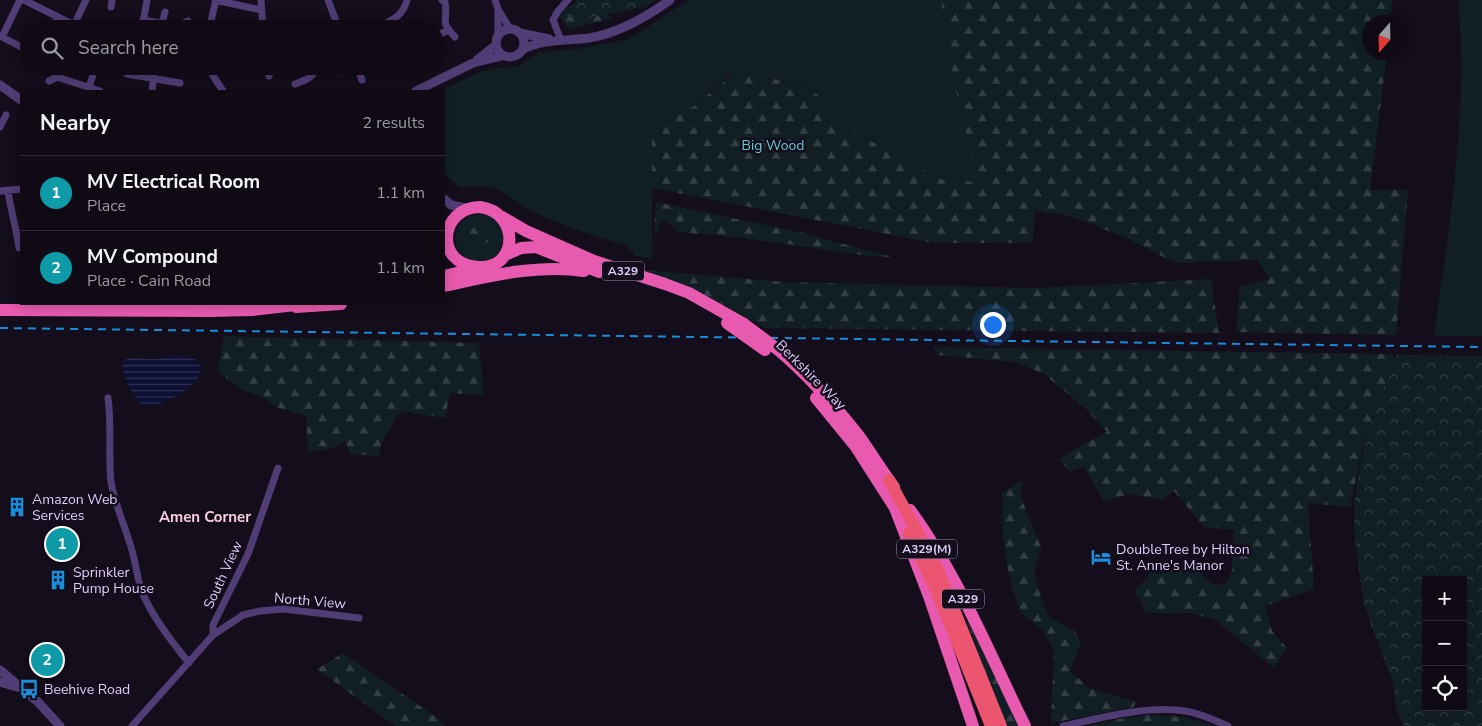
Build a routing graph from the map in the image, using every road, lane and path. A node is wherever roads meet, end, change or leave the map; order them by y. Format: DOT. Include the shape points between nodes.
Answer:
graph roads {
  1 [pos="20,0"];
  2 [pos="24,0"];
  3 [pos="86,0"];
  4 [pos="145,0"];
  5 [pos="216,0"];
  6 [pos="261,0"];
  7 [pos="328,0"];
  8 [pos="407,0"];
  9 [pos="442,0"];
  10 [pos="495,0"];
  11 [pos="568,0"];
  12 [pos="670,0"];
  13 [pos="498,9"];
  14 [pos="261,10"];
  15 [pos="164,12"];
  16 [pos="58,17"];
  17 [pos="56,20"];
  18 [pos="64,20"];
  19 [pos="76,20"];
  20 [pos="143,20"];
  21 [pos="163,20"];
  22 [pos="212,20"];
  23 [pos="262,20"];
  24 [pos="336,20"];
  25 [pos="390,20"];
  26 [pos="444,20"];
  27 [pos="445,22"];
  28 [pos="510,29"];
  29 [pos="449,30"];
  30 [pos="445,32"];
  31 [pos="520,33"];
  32 [pos="455,37"];
  33 [pos="1,39"];
  34 [pos="497,40"];
  35 [pos="558,40"];
  36 [pos="20,47"];
  37 [pos="524,49"];
  38 [pos="502,56"];
  39 [pos="472,64"];
  40 [pos="93,75"];
  41 [pos="133,75"];
  42 [pos="154,75"];
  43 [pos="213,75"];
  44 [pos="313,75"];
  45 [pos="361,75"];
  46 [pos="154,79"];
  47 [pos="362,80"];
  48 [pos="49,81"];
  49 [pos="180,83"];
  50 [pos="295,84"];
  51 [pos="0,85"];
  52 [pos="89,87"];
  53 [pos="97,90"];
  54 [pos="152,90"];
  55 [pos="222,90"];
  56 [pos="418,90"];
  57 [pos="20,99"];
  58 [pos="6,115"];
  59 [pos="0,127"];
  60 [pos="20,189"];
  61 [pos="8,190"];
  62 [pos="0,191"];
  63 [pos="445,200"];
  64 [pos="466,208"];
  65 [pos="502,217"];
  66 [pos="20,239"];
  67 [pos="446,247"];
  68 [pos="19,248"];
  69 [pos="505,255"];
  70 [pos="480,268"];
  71 [pos="606,274"];
  72 [pos="445,276"];
  73 [pos="445,286"];
  74 [pos="0,301"];
  75 [pos="20,302"];
  76 [pos="297,305"];
  77 [pos="332,305"];
  78 [pos="284,307"];
  79 [pos="0,310"];
  80 [pos="770,349"];
  81 [pos="108,398"];
  82 [pos="278,468"];
  83 [pos="889,480"];
  84 [pos="895,508"];
  85 [pos="360,618"];
  86 [pos="213,635"];
  87 [pos="189,663"];
  88 [pos="0,670"];
  89 [pos="0,682"];
  90 [pos="22,689"];
  91 [pos="60,726"];
  92 [pos="132,726"];
  93 [pos="973,726"];
  94 [pos="991,726"];
  95 [pos="1001,726"];
  96 [pos="1025,726"];
  97 [pos="1063,726"];
  98 [pos="1228,726"];
  1 -- 33 [label="street"];
  2 -- 16 [label="street"];
  3 -- 19 [label="street"];
  4 -- 20 [label="street"];
  5 -- 14 [label="street"];
  5 -- 22 [label="street"];
  6 -- 14 [label="street"];
  7 -- 24 [label="street"];
  8 -- 25 [label="street" via="404,10"];
  9 -- 26 [label="street" via="446,6"];
  10 -- 13 [label="street"];
  11 -- 35 [label="street" via="553,20"];
  12 -- 35 [label="street" via="636,22 611,33"];
  13 -- 28 [label="street"];
  13 -- 34 [label="street"];
  14 -- 23 [label="street"];
  15 -- 21 [label="street"];
  16 -- 17 [label="street"];
  16 -- 18 [label="street"];
  27 -- 29 [label="street"];
  28 -- 31 [label="street"];
  28 -- 34 [label="street" via="503,31"];
  29 -- 30 [label="street"];
  29 -- 32 [label="street"];
  31 -- 35 [label="street"];
  31 -- 37 [label="street"];
  33 -- 36 [label="street"];
  34 -- 38 [label="street" via="497,49"];
  34 -- 39 [label="street"];
  35 -- 37 [label="street" via="533,44"];
  37 -- 38 [label="street" via="515,57"];
  38 -- 39 [label="street"];
  39 -- 56 [label="street"];
  40 -- 52 [label="street"];
  41 -- 46 [label="street"];
  42 -- 46 [label="street"];
  43 -- 55 [label="street"];
  44 -- 50 [label="street" via="309,80"];
  45 -- 47 [label="street"];
  46 -- 49 [label="street"];
  46 -- 54 [label="street"];
  48 -- 52 [label="street" via="57,76"];
  51 -- 57 [label="street"];
  52 -- 53 [label="street"];
  58 -- 59 [label="street"];
  60 -- 61 [label="street"];
  61 -- 62 [label="street"];
  61 -- 66 [label="street" via="10,210"];
  63 -- 64 [label="street" via="451,205"];
  64 -- 65 [label="highway, A329" via="485,207"];
  64 -- 67 [label="highway" via="454,218"];
  65 -- 69 [label="highway" via="510,236"];
  65 -- 80 [label="highway, Berkshire Way / A329, bridge" via="594,261 689,293 744,324"];
  66 -- 68 [label="street"];
  67 -- 70 [label="highway" via="459,261"];
  69 -- 70 [label="highway, A329" via="492,265"];
  69 -- 71 [label="highway, Berkshire Way / A329" via="521,248 536,247"];
  70 -- 72 [label="highway, A329"];
  71 -- 73 [label="highway, A329" via="548,269"];
  71 -- 80 [label="highway, Berkshire Way / A329, bridge" via="704,310"];
  74 -- 75 [label="highway"];
  76 -- 78 [label="highway"];
  77 -- 78 [label="highway"];
  78 -- 79 [label="highway" via="210,311"];
  80 -- 83 [label="highway, Berkshire Way / A329" via="808,377 860,438"];
  80 -- 84 [label="highway, Berkshire Way / A329" via="835,420 867,462"];
  81 -- 87 [label="street" via="111,482 142,589 160,623"];
  82 -- 86 [label="street, South View" via="248,554 213,625"];
  83 -- 95 [label="highway, A329(M)" via="938,570"];
  83 -- 96 [label="highway, A329" via="926,532 948,571"];
  84 -- 93 [label="highway, A329"];
  84 -- 94 [label="highway, A329(M)" via="936,590"];
  85 -- 86 [label="street, North View" via="284,609 260,611 243,615"];
  86 -- 87 [label="street, North View"];
  87 -- 92 [label="street"];
  88 -- 90 [label="street"];
  89 -- 90 [label="street"];
  90 -- 91 [label="street"];
  97 -- 98 [label="street" via="1127,713 1163,710 1184,711"];
}
